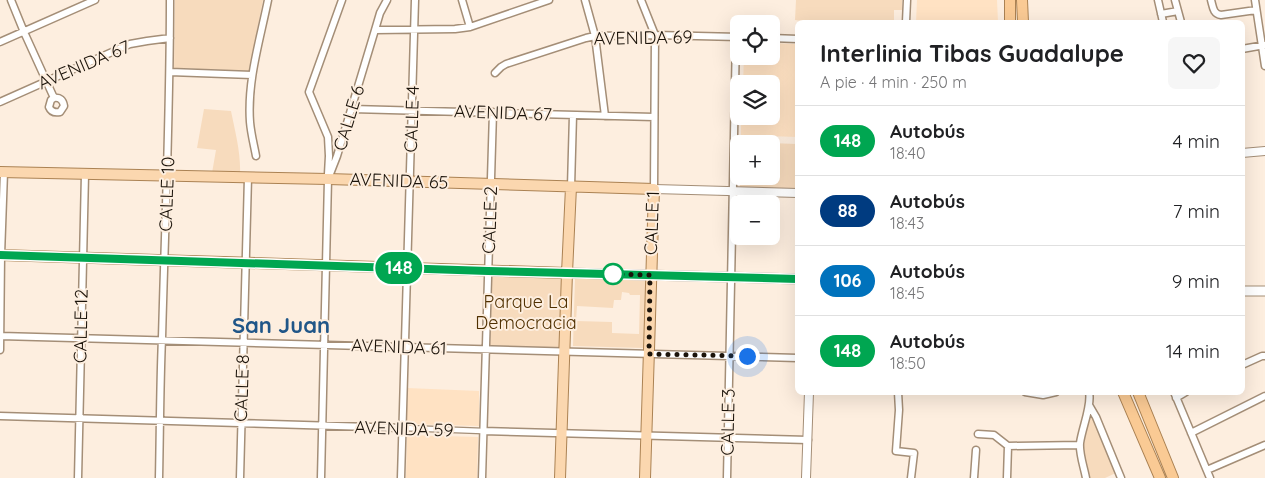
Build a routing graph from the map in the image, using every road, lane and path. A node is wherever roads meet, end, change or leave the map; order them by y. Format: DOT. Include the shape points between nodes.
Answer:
graph roads {
  1 [pos="11,0"];
  2 [pos="95,0"];
  3 [pos="170,0"];
  4 [pos="268,0"];
  5 [pos="342,0"];
  6 [pos="387,0"];
  7 [pos="415,0"];
  8 [pos="462,0"];
  9 [pos="549,0"];
  10 [pos="585,0"];
  11 [pos="641,0"];
  12 [pos="907,0"];
  13 [pos="1010,0"];
  14 [pos="1022,0"];
  15 [pos="1158,0"];
  16 [pos="1175,0"];
  17 [pos="1211,0"];
  18 [pos="1255,0"];
  19 [pos="1256,10"];
  20 [pos="1178,11"];
  21 [pos="1161,14"];
  22 [pos="906,20"];
  23 [pos="1010,20"];
  24 [pos="1023,20"];
  25 [pos="1162,20"];
  26 [pos="1180,20"];
  27 [pos="470,27"];
  28 [pos="414,29"];
  29 [pos="375,30"];
  30 [pos="24,32"];
  31 [pos="655,35"];
  32 [pos="595,36"];
  33 [pos="730,37"];
  34 [pos="170,38"];
  35 [pos="780,38"];
  36 [pos="795,39"];
  37 [pos="0,42"];
  38 [pos="1264,45"];
  39 [pos="1245,48"];
  40 [pos="737,65"];
  41 [pos="1265,66"];
  42 [pos="170,72"];
  43 [pos="494,73"];
  44 [pos="252,74"];
  45 [pos="46,81"];
  46 [pos="54,98"];
  47 [pos="0,102"];
  48 [pos="352,108"];
  49 [pos="412,110"];
  50 [pos="493,112"];
  51 [pos="573,115"];
  52 [pos="605,116"];
  53 [pos="654,117"];
  54 [pos="1265,151"];
  55 [pos="1245,153"];
  56 [pos="256,156"];
  57 [pos="329,156"];
  58 [pos="337,156"];
  59 [pos="2,172"];
  60 [pos="85,174"];
  61 [pos="168,176"];
  62 [pos="248,177"];
  63 [pos="328,179"];
  64 [pos="410,181"];
  65 [pos="491,184"];
  66 [pos="572,187"];
  67 [pos="654,190"];
  68 [pos="734,192"];
  69 [pos="795,194"];
  70 [pos="1,255"];
  71 [pos="82,258"];
  72 [pos="164,261"];
  73 [pos="245,263"];
  74 [pos="326,266"];
  75 [pos="408,268"];
  76 [pos="488,271"];
  77 [pos="567,273"];
  78 [pos="650,275"];
  79 [pos="732,277"];
  80 [pos="795,279"];
  81 [pos="1245,290"];
  82 [pos="1265,291"];
  83 [pos="0,336"];
  84 [pos="82,338"];
  85 [pos="162,340"];
  86 [pos="244,343"];
  87 [pos="324,345"];
  88 [pos="405,347"];
  89 [pos="486,349"];
  90 [pos="0,350"];
  91 [pos="564,351"];
  92 [pos="649,354"];
  93 [pos="730,356"];
  94 [pos="1263,356"];
  95 [pos="795,358"];
  96 [pos="1245,364"];
  97 [pos="809,395"];
  98 [pos="898,395"];
  99 [pos="1089,395"];
  100 [pos="1117,395"];
  101 [pos="1124,395"];
  102 [pos="1139,395"];
  103 [pos="1175,395"];
  104 [pos="1265,396"];
  105 [pos="1089,405"];
  106 [pos="0,416"];
  107 [pos="80,418"];
  108 [pos="160,421"];
  109 [pos="241,423"];
  110 [pos="322,426"];
  111 [pos="403,428"];
  112 [pos="483,432"];
  113 [pos="1191,433"];
  114 [pos="561,434"];
  115 [pos="978,434"];
  116 [pos="646,436"];
  117 [pos="728,438"];
  118 [pos="808,440"];
  119 [pos="1080,445"];
  120 [pos="1265,445"];
  121 [pos="1008,446"];
  122 [pos="976,450"];
  123 [pos="1207,470"];
  124 [pos="1159,476"];
  125 [pos="78,478"];
  126 [pos="159,478"];
  127 [pos="240,478"];
  128 [pos="320,478"];
  129 [pos="402,478"];
  130 [pos="482,478"];
  131 [pos="560,478"];
  132 [pos="645,478"];
  133 [pos="727,478"];
  134 [pos="806,478"];
  135 [pos="911,478"];
  136 [pos="974,478"];
  137 [pos="1007,478"];
  138 [pos="1086,478"];
  139 [pos="1121,478"];
  140 [pos="1173,478"];
  141 [pos="1210,478"];
  1 -- 30 [label="street"];
  2 -- 30 [label="street"];
  3 -- 34 [label="street, CALLE 10"];
  4 -- 44 [label="street"];
  5 -- 57 [label="street" via="309,92 328,138"];
  6 -- 29 [label="street, CALLE 6"];
  7 -- 28 [label="street, CALLE 4"];
  8 -- 27 [label="street"];
  9 -- 27 [label="street"];
  10 -- 32 [label="street"];
  11 -- 31 [label="street, CALLE 1"];
  12 -- 22 [label="street"];
  13 -- 23 [label="highway"];
  14 -- 24 [label="highway"];
  15 -- 21 [label="street"];
  16 -- 20 [label="street"];
  17 -- 19 [label="street" via="1217,15"];
  18 -- 19 [label="street"];
  19 -- 38 [label="street"];
  20 -- 21 [label="street"];
  20 -- 26 [label="street"];
  21 -- 25 [label="street"];
  27 -- 28 [label="street"];
  28 -- 29 [label="street"];
  28 -- 49 [label="street, CALLE 4"];
  29 -- 48 [label="street, CALLE 6"];
  30 -- 37 [label="street"];
  30 -- 45 [label="street"];
  31 -- 32 [label="street, AVENIDA 69"];
  31 -- 33 [label="street, AVENIDA 69"];
  31 -- 53 [label="street, CALLE 1"];
  32 -- 43 [label="street, AVENIDA 69" via="506,64"];
  32 -- 52 [label="street"];
  34 -- 42 [label="street, CALLE 10"];
  34 -- 45 [label="street, AVENIDA 67" via="130,44"];
  35 -- 36 [label="street"];
  38 -- 39 [label="street"];
  38 -- 41 [label="street"];
  40 -- 68 [label="street, CALLE 3"];
  42 -- 44 [label="street"];
  42 -- 61 [label="street, CALLE 10"];
  44 -- 56 [label="street" via="250,122"];
  45 -- 46 [label="street"];
  45 -- 47 [label="street, AVENIDA 67"];
  48 -- 49 [label="street, AVENIDA 67"];
  48 -- 58 [label="street, CALLE 6"];
  49 -- 50 [label="street, AVENIDA 67"];
  49 -- 64 [label="street, CALLE 4"];
  50 -- 51 [label="street, AVENIDA 67"];
  50 -- 65 [label="street, CALLE 2"];
  51 -- 52 [label="street, AVENIDA 67"];
  51 -- 66 [label="street"];
  52 -- 53 [label="street, AVENIDA 67"];
  53 -- 67 [label="street, CALLE 1"];
  54 -- 55 [label="street"];
  57 -- 58 [label="street"];
  57 -- 63 [label="street"];
  58 -- 63 [label="street, CALLE 6"];
  59 -- 60 [label="main road, AVENIDA 65"];
  59 -- 70 [label="street"];
  60 -- 61 [label="main road, AVENIDA 65"];
  60 -- 71 [label="street, CALLE 12"];
  61 -- 62 [label="main road, AVENIDA 65"];
  61 -- 72 [label="street, CALLE 10"];
  62 -- 63 [label="main road, AVENIDA 65"];
  62 -- 73 [label="street, CALLE 8"];
  63 -- 64 [label="main road, AVENIDA 65"];
  63 -- 74 [label="street, CALLE 6"];
  64 -- 65 [label="main road, AVENIDA 65"];
  64 -- 75 [label="street, CALLE 4"];
  65 -- 66 [label="main road, AVENIDA 65"];
  65 -- 76 [label="street, CALLE 2"];
  66 -- 67 [label="main road, AVENIDA 65"];
  66 -- 77 [label="main road"];
  67 -- 68 [label="street, AVENIDA 65"];
  67 -- 78 [label="main road, CALLE 1"];
  68 -- 69 [label="street, AVENIDA 65"];
  68 -- 79 [label="street, CALLE 3"];
  70 -- 71 [label="main road"];
  70 -- 83 [label="street"];
  71 -- 72 [label="main road"];
  71 -- 84 [label="street, CALLE 12"];
  72 -- 73 [label="main road"];
  72 -- 85 [label="street, CALLE 10"];
  73 -- 74 [label="main road"];
  73 -- 86 [label="street, CALLE 8"];
  74 -- 75 [label="main road"];
  74 -- 87 [label="street, CALLE 6"];
  75 -- 76 [label="main road"];
  75 -- 88 [label="street, CALLE 4"];
  76 -- 77 [label="main road"];
  76 -- 89 [label="street, CALLE 2"];
  77 -- 78 [label="main road"];
  77 -- 91 [label="main road"];
  78 -- 79 [label="main road"];
  78 -- 92 [label="main road, CALLE 1"];
  79 -- 80 [label="main road"];
  79 -- 93 [label="street, CALLE 3"];
  81 -- 82 [label="main road"];
  83 -- 84 [label="street, AVENIDA 61"];
  83 -- 90 [label="street"];
  84 -- 85 [label="street, AVENIDA 61"];
  84 -- 107 [label="street, CALLE 12"];
  85 -- 86 [label="street, AVENIDA 61"];
  85 -- 108 [label="street, CALLE 10"];
  86 -- 87 [label="street, AVENIDA 61"];
  86 -- 109 [label="street, CALLE 8"];
  87 -- 88 [label="street, AVENIDA 61"];
  87 -- 110 [label="street, CALLE 6"];
  88 -- 89 [label="street, AVENIDA 61"];
  88 -- 111 [label="street, CALLE 4"];
  89 -- 91 [label="street, AVENIDA 61"];
  89 -- 112 [label="street, CALLE 2"];
  91 -- 92 [label="street, AVENIDA 61"];
  91 -- 114 [label="main road"];
  92 -- 93 [label="street, AVENIDA 61"];
  92 -- 116 [label="main road, CALLE 1"];
  93 -- 95 [label="street, AVENIDA 61"];
  93 -- 117 [label="street, CALLE 3"];
  94 -- 96 [label="street"];
  97 -- 118 [label="street"];
  98 -- 135 [label="street" via="896,450 914,453"];
  99 -- 105 [label="street"];
  100 -- 124 [label="highway"];
  101 -- 124 [label="highway"];
  102 -- 140 [label="highway"];
  103 -- 113 [label="street"];
  104 -- 113 [label="street"];
  105 -- 119 [label="street"];
  105 -- 139 [label="street"];
  106 -- 107 [label="street, AVENIDA 59"];
  107 -- 108 [label="street, AVENIDA 59"];
  107 -- 125 [label="street, CALLE 12"];
  108 -- 109 [label="street, AVENIDA 59"];
  108 -- 126 [label="street, CALLE 10"];
  109 -- 110 [label="street, AVENIDA 59"];
  109 -- 127 [label="street, CALLE 8"];
  110 -- 111 [label="street, AVENIDA 59"];
  110 -- 128 [label="street, CALLE 6"];
  111 -- 112 [label="street, AVENIDA 59"];
  111 -- 129 [label="street, CALLE 4"];
  112 -- 114 [label="street, AVENIDA 59"];
  112 -- 130 [label="street, CALLE 2"];
  113 -- 123 [label="street"];
  114 -- 116 [label="street, AVENIDA 59"];
  114 -- 131 [label="main road"];
  115 -- 121 [label="street" via="994,435"];
  116 -- 117 [label="street, AVENIDA 59"];
  116 -- 132 [label="main road, CALLE 1"];
  117 -- 118 [label="street, AVENIDA 59"];
  117 -- 133 [label="street, CALLE 3"];
  118 -- 134 [label="street"];
  119 -- 121 [label="street"];
  119 -- 138 [label="street"];
  120 -- 123 [label="street"];
  121 -- 137 [label="street"];
  122 -- 136 [label="street"];
  123 -- 141 [label="street"];
}
